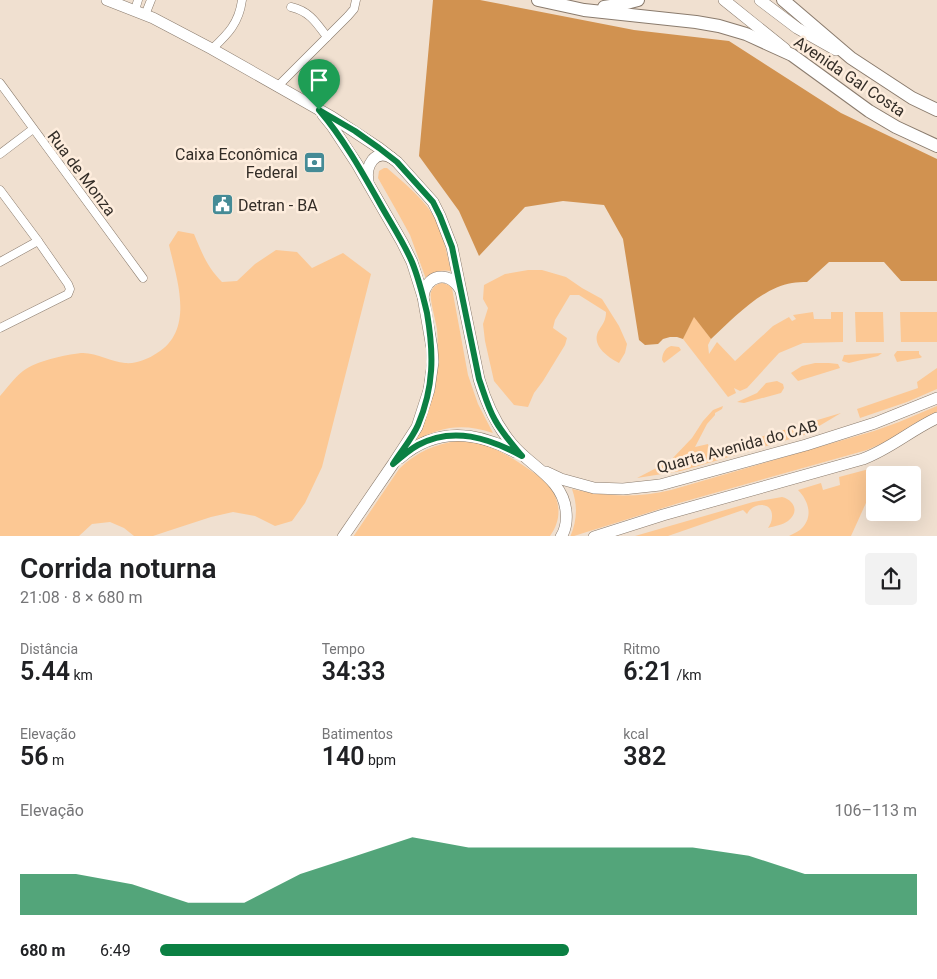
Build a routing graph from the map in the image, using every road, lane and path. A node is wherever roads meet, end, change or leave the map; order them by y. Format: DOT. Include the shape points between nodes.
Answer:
graph roads {
  1 [pos="107,0"];
  2 [pos="151,0"];
  3 [pos="242,0"];
  4 [pos="356,0"];
  5 [pos="538,0"];
  6 [pos="638,0"];
  7 [pos="724,0"];
  8 [pos="760,0"];
  9 [pos="784,0"];
  10 [pos="291,7"];
  11 [pos="139,8"];
  12 [pos="584,10"];
  13 [pos="327,37"];
  14 [pos="212,49"];
  15 [pos="792,55"];
  16 [pos="851,58"];
  17 [pos="0,84"];
  18 [pos="277,87"];
  19 [pos="319,110"];
  20 [pos="937,110"];
  21 [pos="33,129"];
  22 [pos="937,146"];
  23 [pos="0,154"];
  24 [pos="397,162"];
  25 [pos="369,185"];
  26 [pos="0,190"];
  27 [pos="38,241"];
  28 [pos="0,262"];
  29 [pos="144,278"];
  30 [pos="462,293"];
  31 [pos="424,297"];
  32 [pos="0,328"];
  33 [pos="937,398"];
  34 [pos="937,418"];
  35 [pos="522,456"];
  36 [pos="393,464"];
  37 [pos="542,471"];
  38 [pos="342,536"];
  39 [pos="561,536"];
  40 [pos="594,536"];
  1 -- 11 [label="main road"];
  2 -- 11 [label="street"];
  3 -- 14 [label="street" via="234,26"];
  4 -- 13 [label="street" via="354,10"];
  5 -- 12 [label="main road, Avenida Gal Costa"];
  6 -- 12 [label="main road"];
  7 -- 15 [label="main road"];
  8 -- 16 [label="main road" via="797,28"];
  9 -- 16 [label="main road, Avenida Gal Costa"];
  10 -- 13 [label="street" via="310,16"];
  11 -- 14 [label="main road"];
  12 -- 15 [label="main road, Avenida Gal Costa" via="719,26 746,34"];
  13 -- 18 [label="street"];
  14 -- 18 [label="main road"];
  15 -- 22 [label="main road, Avenida Gal Costa" via="869,111"];
  16 -- 20 [label="main road, Avenida Gal Costa" via="912,98"];
  17 -- 21 [label="street, Rua de Monza"];
  18 -- 19 [label="main road"];
  19 -- 24 [label="main road"];
  19 -- 25 [label="main road"];
  21 -- 23 [label="street"];
  21 -- 29 [label="street, Rua de Monza"];
  24 -- 25 [label="main road" via="381,155 371,161 367,171"];
  24 -- 30 [label="main road" via="437,209 449,236"];
  25 -- 31 [label="main road" via="412,262"];
  26 -- 27 [label="street"];
  27 -- 28 [label="street"];
  27 -- 32 [label="street" via="69,286 69,292"];
  30 -- 31 [label="main road" via="454,281 440,277 428,284"];
  30 -- 35 [label="main road" via="484,394 495,420"];
  31 -- 36 [label="main road" via="432,348 429,390 417,427"];
  33 -- 37 [label="main road, Quarta Avenida do CAB" via="806,446 660,485 594,488"];
  34 -- 40 [label="main road" via="863,459"];
  35 -- 36 [label="main road" via="482,438 450,436 418,445"];
  35 -- 37 [label="main road"];
  36 -- 38 [label="main road"];
  37 -- 39 [label="main road" via="559,488 566,506 567,518"];
}
